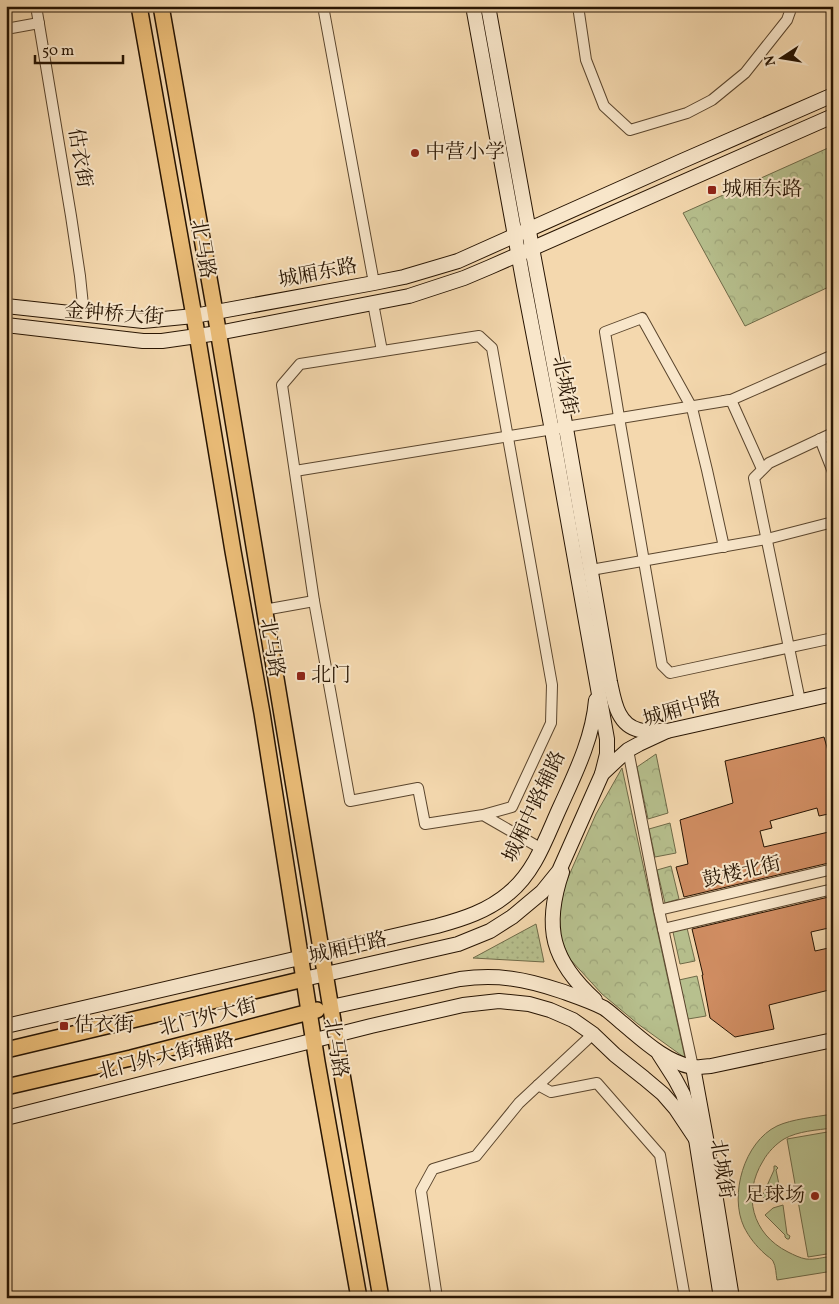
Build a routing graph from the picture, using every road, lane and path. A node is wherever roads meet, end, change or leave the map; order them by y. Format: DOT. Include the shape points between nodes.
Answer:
graph roads {
  1 [pos="36,6"];
  2 [pos="139,6"];
  3 [pos="161,6"];
  4 [pos="323,6"];
  5 [pos="473,6"];
  6 [pos="488,6"];
  7 [pos="578,6"];
  8 [pos="792,6"];
  9 [pos="39,23"];
  10 [pos="6,29"];
  11 [pos="833,95"];
  12 [pos="832,119"];
  13 [pos="528,230"];
  14 [pos="515,236"];
  15 [pos="525,251"];
  16 [pos="374,283"];
  17 [pos="373,303"];
  18 [pos="6,306"];
  19 [pos="215,312"];
  20 [pos="84,315"];
  21 [pos="194,316"];
  22 [pos="6,325"];
  23 [pos="218,333"];
  24 [pos="197,336"];
  25 [pos="382,351"];
  26 [pos="833,355"];
  27 [pos="730,400"];
  28 [pos="692,407"];
  29 [pos="620,420"];
  30 [pos="559,429"];
  31 [pos="833,433"];
  32 [pos="507,436"];
  33 [pos="820,439"];
  34 [pos="762,469"];
  35 [pos="295,471"];
  36 [pos="833,472"];
  37 [pos="833,522"];
  38 [pos="767,539"];
  39 [pos="254,547"];
  40 [pos="724,547"];
  41 [pos="233,551"];
  42 [pos="644,561"];
  43 [pos="591,570"];
  44 [pos="314,601"];
  45 [pos="264,610"];
  46 [pos="833,638"];
  47 [pos="789,649"];
  48 [pos="596,685"];
  49 [pos="833,694"];
  50 [pos="800,701"];
  51 [pos="667,731"];
  52 [pos="628,750"];
  53 [pos="602,774"];
  54 [pos="483,816"];
  55 [pos="570,848"];
  56 [pos="542,849"];
  57 [pos="833,869"];
  58 [pos="833,889"];
  59 [pos="659,910"];
  60 [pos="663,929"];
  61 [pos="322,953"];
  62 [pos="300,957"];
  63 [pos="326,974"];
  64 [pos="304,979"];
  65 [pos="331,1007"];
  66 [pos="605,1009"];
  67 [pos="309,1012"];
  68 [pos="6,1026"];
  69 [pos="593,1034"];
  70 [pos="335,1035"];
  71 [pos="314,1040"];
  72 [pos="833,1040"];
  73 [pos="6,1050"];
  74 [pos="659,1053"];
  75 [pos="693,1067"];
  76 [pos="538,1085"];
  77 [pos="6,1087"];
  78 [pos="6,1118"];
  79 [pos="696,1139"];
  80 [pos="359,1298"];
  81 [pos="381,1298"];
  82 [pos="438,1298"];
  83 [pos="685,1298"];
  84 [pos="721,1298"];
  85 [pos="732,1298"];
  1 -- 9 [label="street, 估衣街"];
  2 -- 21 [label="main road, 北马路"];
  3 -- 19 [label="main road, 北马路"];
  4 -- 16 [label="street"];
  5 -- 14 [label="street, 北城街"];
  6 -- 13 [label="street, 北城街"];
  7 -- 8 [label="street" via="586,60 604,106 630,130 687,113 712,100 744,72 787,20"];
  9 -- 10 [label="street"];
  9 -- 20 [label="street, 估衣街"];
  11 -- 13 [label="street, 城厢东路"];
  12 -- 15 [label="street, 城厢东路"];
  13 -- 14 [label="street, 城厢东路"];
  13 -- 15 [label="street, 北城街"];
  14 -- 15 [label="street, 北城街"];
  14 -- 16 [label="street, 城厢东路" via="458,261"];
  15 -- 17 [label="street, 城厢东路" via="449,284"];
  15 -- 30 [label="street, 北城街"];
  16 -- 19 [label="street, 城厢东路"];
  17 -- 23 [label="street, 城厢东路"];
  17 -- 25 [label="street"];
  18 -- 20 [label="street, 金钟桥大街"];
  19 -- 21 [label="street, 城厢东路"];
  19 -- 23 [label="main road, 北马路"];
  20 -- 21 [label="street, 金钟桥大街" via="143,321"];
  21 -- 24 [label="main road, 北马路"];
  22 -- 24 [label="street, 金钟桥大街" via="143,341 162,342"];
  23 -- 24 [label="street, 金钟桥大街"];
  23 -- 39 [label="main road, 北马路"];
  24 -- 41 [label="main road, 北马路"];
  25 -- 32 [label="street" via="479,336 492,348"];
  25 -- 35 [label="street" via="300,364 282,385"];
  26 -- 27 [label="street"];
  27 -- 28 [label="street"];
  27 -- 34 [label="street"];
  28 -- 29 [label="street"];
  28 -- 29 [label="street" via="642,318 605,332"];
  28 -- 40 [label="street"];
  29 -- 30 [label="street"];
  29 -- 42 [label="street"];
  30 -- 32 [label="street"];
  30 -- 43 [label="street, 北城街"];
  30 -- 48 [label="street, 北城街"];
  31 -- 33 [label="street"];
  32 -- 35 [label="street"];
  32 -- 54 [label="street" via="552,685 551,723 512,807"];
  33 -- 34 [label="street" via="768,463"];
  33 -- 36 [label="street"];
  34 -- 38 [label="street" via="754,478"];
  35 -- 44 [label="street"];
  37 -- 38 [label="street"];
  38 -- 40 [label="street"];
  38 -- 47 [label="street"];
  39 -- 41 [label="main road"];
  39 -- 45 [label="main road, 北马路"];
  40 -- 42 [label="street"];
  41 -- 62 [label="main road, 北马路"];
  42 -- 43 [label="street"];
  42 -- 47 [label="street" via="662,665 670,673"];
  43 -- 51 [label="street, 北城街" via="610,682 619,714 638,730"];
  44 -- 45 [label="street"];
  44 -- 54 [label="street" via="350,801 418,788 425,824"];
  45 -- 61 [label="main road, 北马路"];
  46 -- 47 [label="street"];
  47 -- 50 [label="street"];
  48 -- 53 [label="street, 北城街" via="607,739"];
  48 -- 56 [label="street, 城厢中路辅路" via="594,715 586,742"];
  49 -- 50 [label="street, 城厢中路"];
  50 -- 51 [label="street, 城厢中路"];
  51 -- 52 [label="street, 城厢中路"];
  52 -- 53 [label="street, 城厢中路"];
  52 -- 59 [label="street"];
  53 -- 55 [label="street, 城厢中路"];
  54 -- 56 [label="street"];
  55 -- 63 [label="street, 城厢中路" via="559,871 542,892 490,931 444,948"];
  55 -- 66 [label="street, 城厢中路" via="557,885 553,934 568,971"];
  56 -- 61 [label="street, 城厢中路辅路" via="516,887 480,912 446,924"];
  57 -- 59 [label="street, 鼓楼北街"];
  58 -- 60 [label="street, 鼓楼北街"];
  59 -- 60 [label="street"];
  60 -- 75 [label="street"];
  61 -- 62 [label="street"];
  61 -- 63 [label="main road, 北马路"];
  62 -- 64 [label="main road, 北马路"];
  62 -- 68 [label="street"];
  63 -- 64 [label="street, 城厢中路"];
  63 -- 65 [label="main road, 北马路"];
  64 -- 67 [label="main road, 北马路"];
  64 -- 73 [label="main road, 北门外大街"];
  65 -- 66 [label="street, 城厢中路" via="460,979 496,976 550,987"];
  65 -- 67 [label="main road, 北门外大街"];
  65 -- 70 [label="main road, 北马路"];
  66 -- 74 [label="street, 城厢中路"];
  67 -- 71 [label="main road, 北马路"];
  67 -- 77 [label="main road, 北门外大街"];
  69 -- 70 [label="street" via="550,1010 499,1001 463,1005"];
  69 -- 76 [label="street"];
  69 -- 79 [label="street" via="663,1094"];
  70 -- 71 [label="street, 北门外大街辅路"];
  70 -- 81 [label="main road, 北马路"];
  71 -- 78 [label="street, 北门外大街辅路"];
  71 -- 80 [label="main road, 北马路"];
  72 -- 75 [label="street, 城厢中路"];
  74 -- 75 [label="street, 城厢中路"];
  74 -- 79 [label="street, 北城街" via="683,1094"];
  75 -- 85 [label="street, 北城街"];
  76 -- 82 [label="street" via="476,1156 433,1169 421,1191"];
  76 -- 83 [label="street" via="551,1092 597,1083 660,1155"];
  79 -- 84 [label="street, 北城街"];
}
